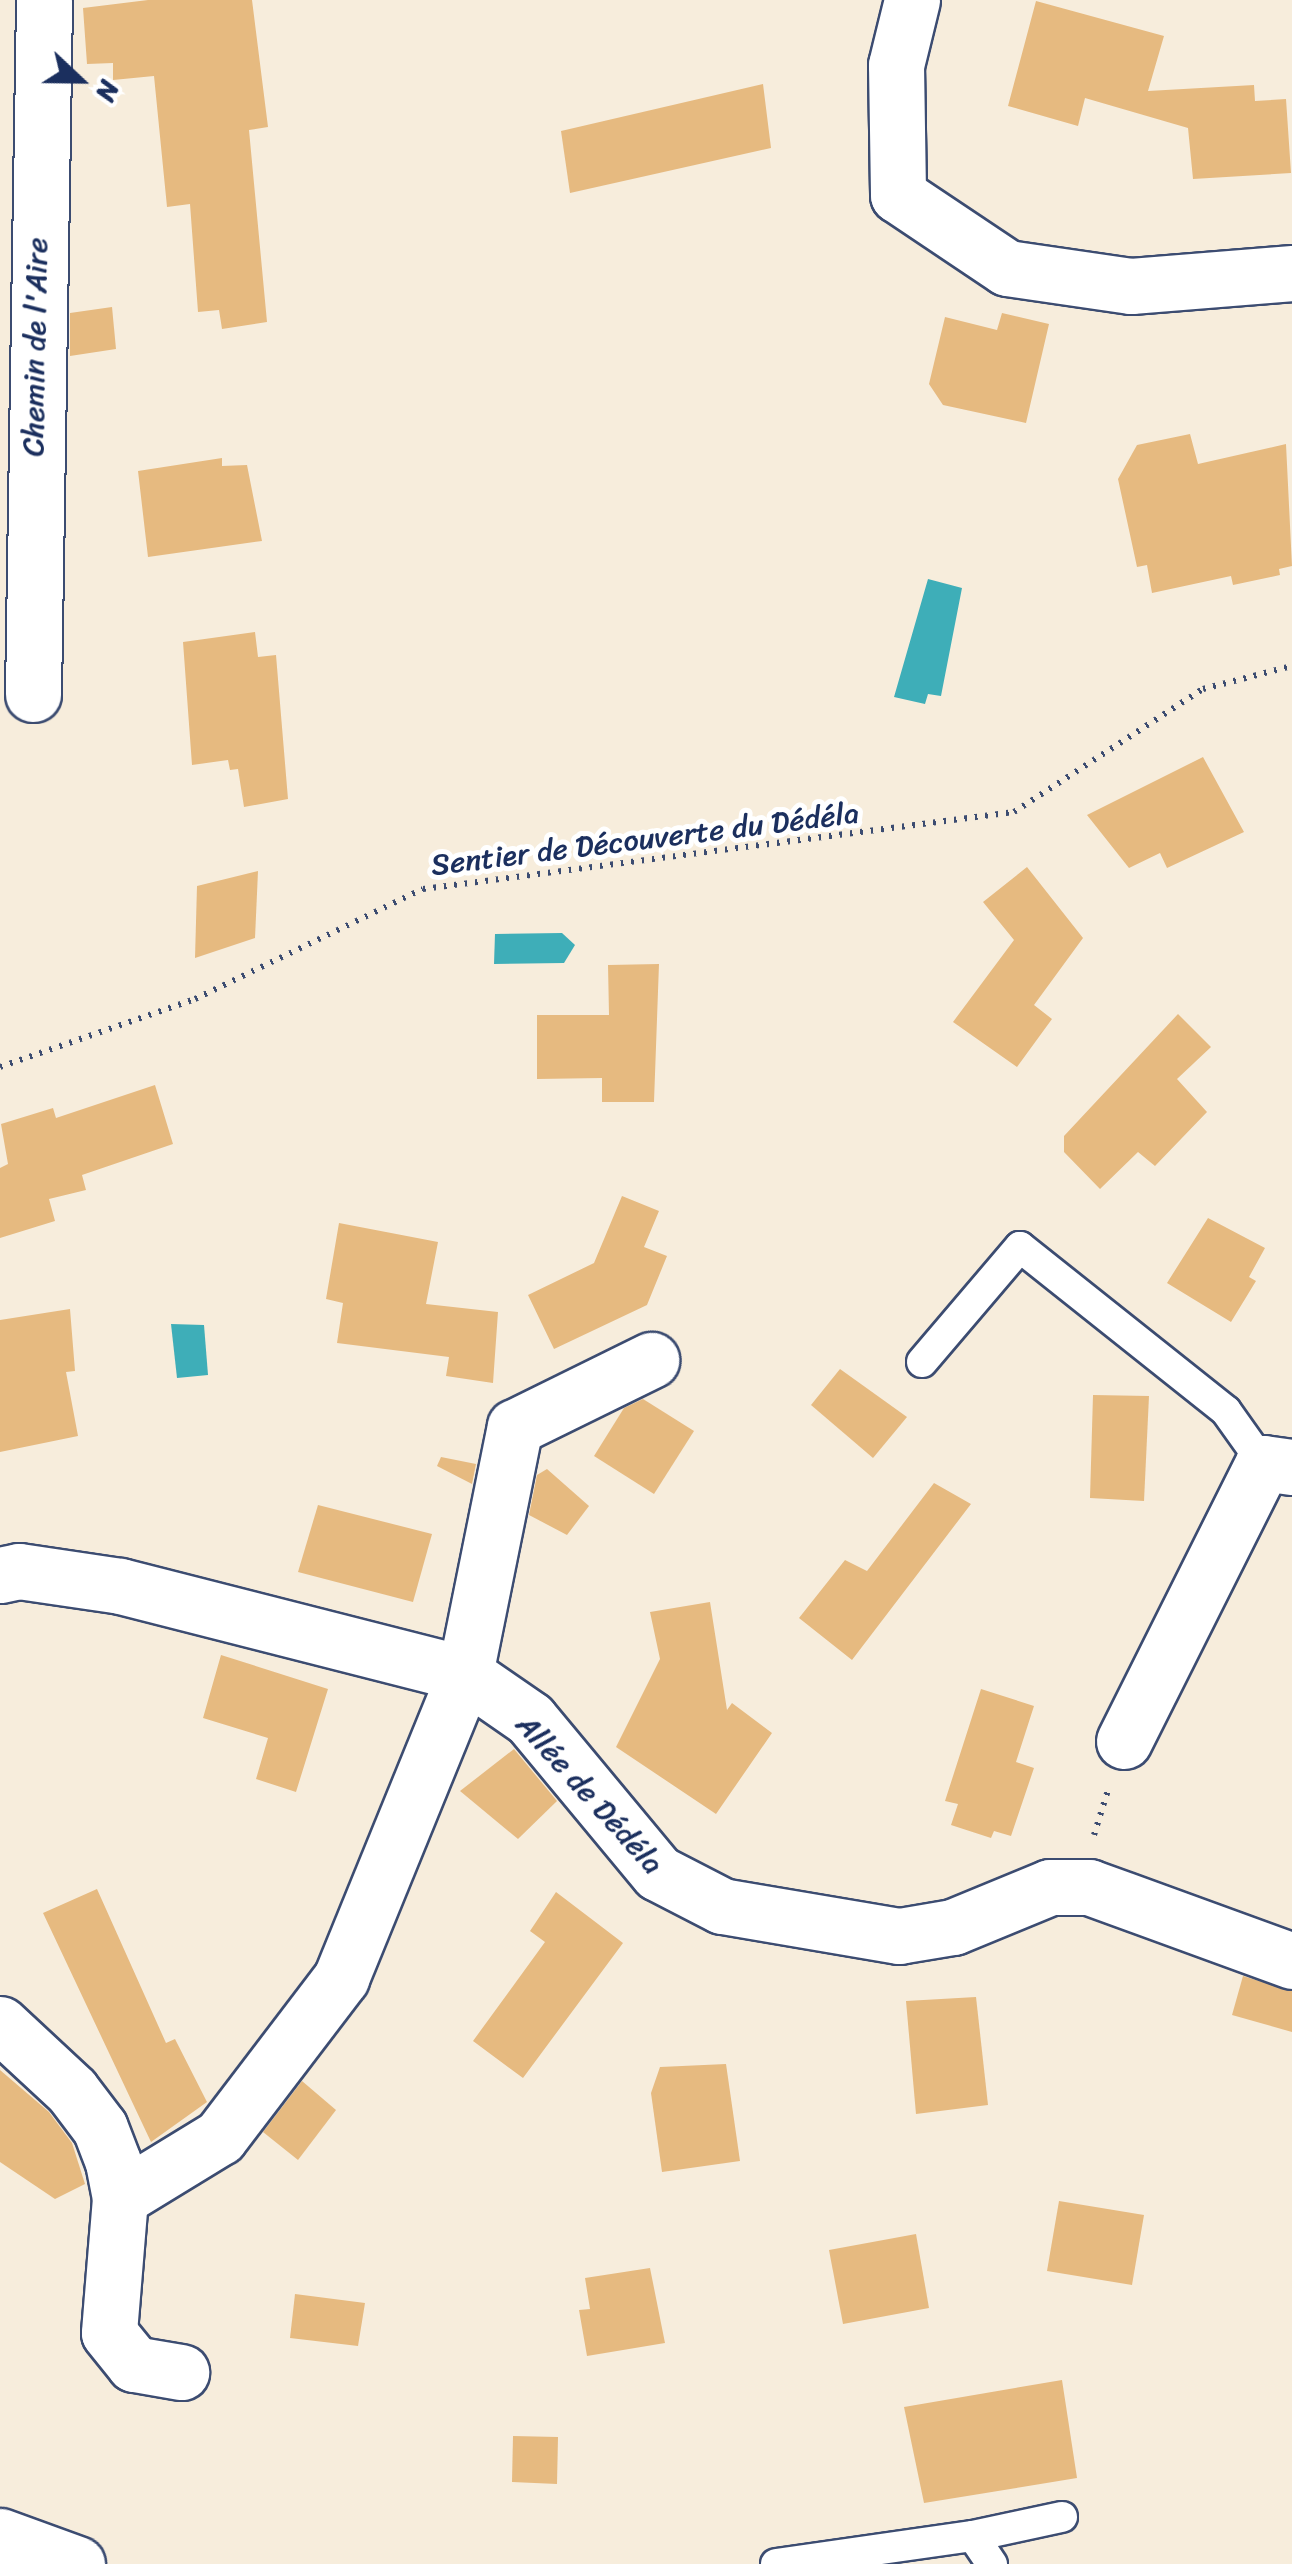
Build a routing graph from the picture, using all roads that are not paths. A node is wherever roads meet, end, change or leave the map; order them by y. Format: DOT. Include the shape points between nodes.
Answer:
graph roads {
  1 [pos="44,0"];
  2 [pos="912,0"];
  3 [pos="1292,273"];
  4 [pos="33,694"];
  5 [pos="650,1360"];
  6 [pos="922,1362"];
  7 [pos="1278,1465"];
  8 [pos="0,1575"];
  9 [pos="466,1674"];
  10 [pos="1124,1741"];
  11 [pos="1292,1961"];
  12 [pos="0,2024"];
  13 [pos="120,2198"];
  14 [pos="182,2372"];
  15 [pos="1062,2516"];
  16 [pos="0,2536"];
  17 [pos="973,2536"];
  18 [pos="77,2564"];
  19 [pos="776,2564"];
  20 [pos="992,2564"];
  1 -- 4 [label="street, Chemin de l'Aire"];
  2 -- 3 [label="street" via="896,65 898,195 1007,268 1131,286"];
  5 -- 9 [label="street" via="515,1427"];
  6 -- 7 [label="lane" via="1020,1247 1226,1411"];
  7 -- 10 [label="street"];
  8 -- 9 [label="street, Allée de Dédéla" via="120,1586"];
  9 -- 11 [label="street, Allée de Dédéla" via="530,1719 658,1873 722,1906 899,1936 954,1926 1050,1886 1089,1887"];
  9 -- 13 [label="street" via="341,1978 220,2136"];
  12 -- 13 [label="street" via="72,2091 100,2128"];
  13 -- 14 [label="street" via="108,2333 134,2364"];
  15 -- 17 [label="lane"];
  16 -- 18 [label="street"];
  17 -- 19 [label="lane"];
  17 -- 20 [label="lane"];
}
